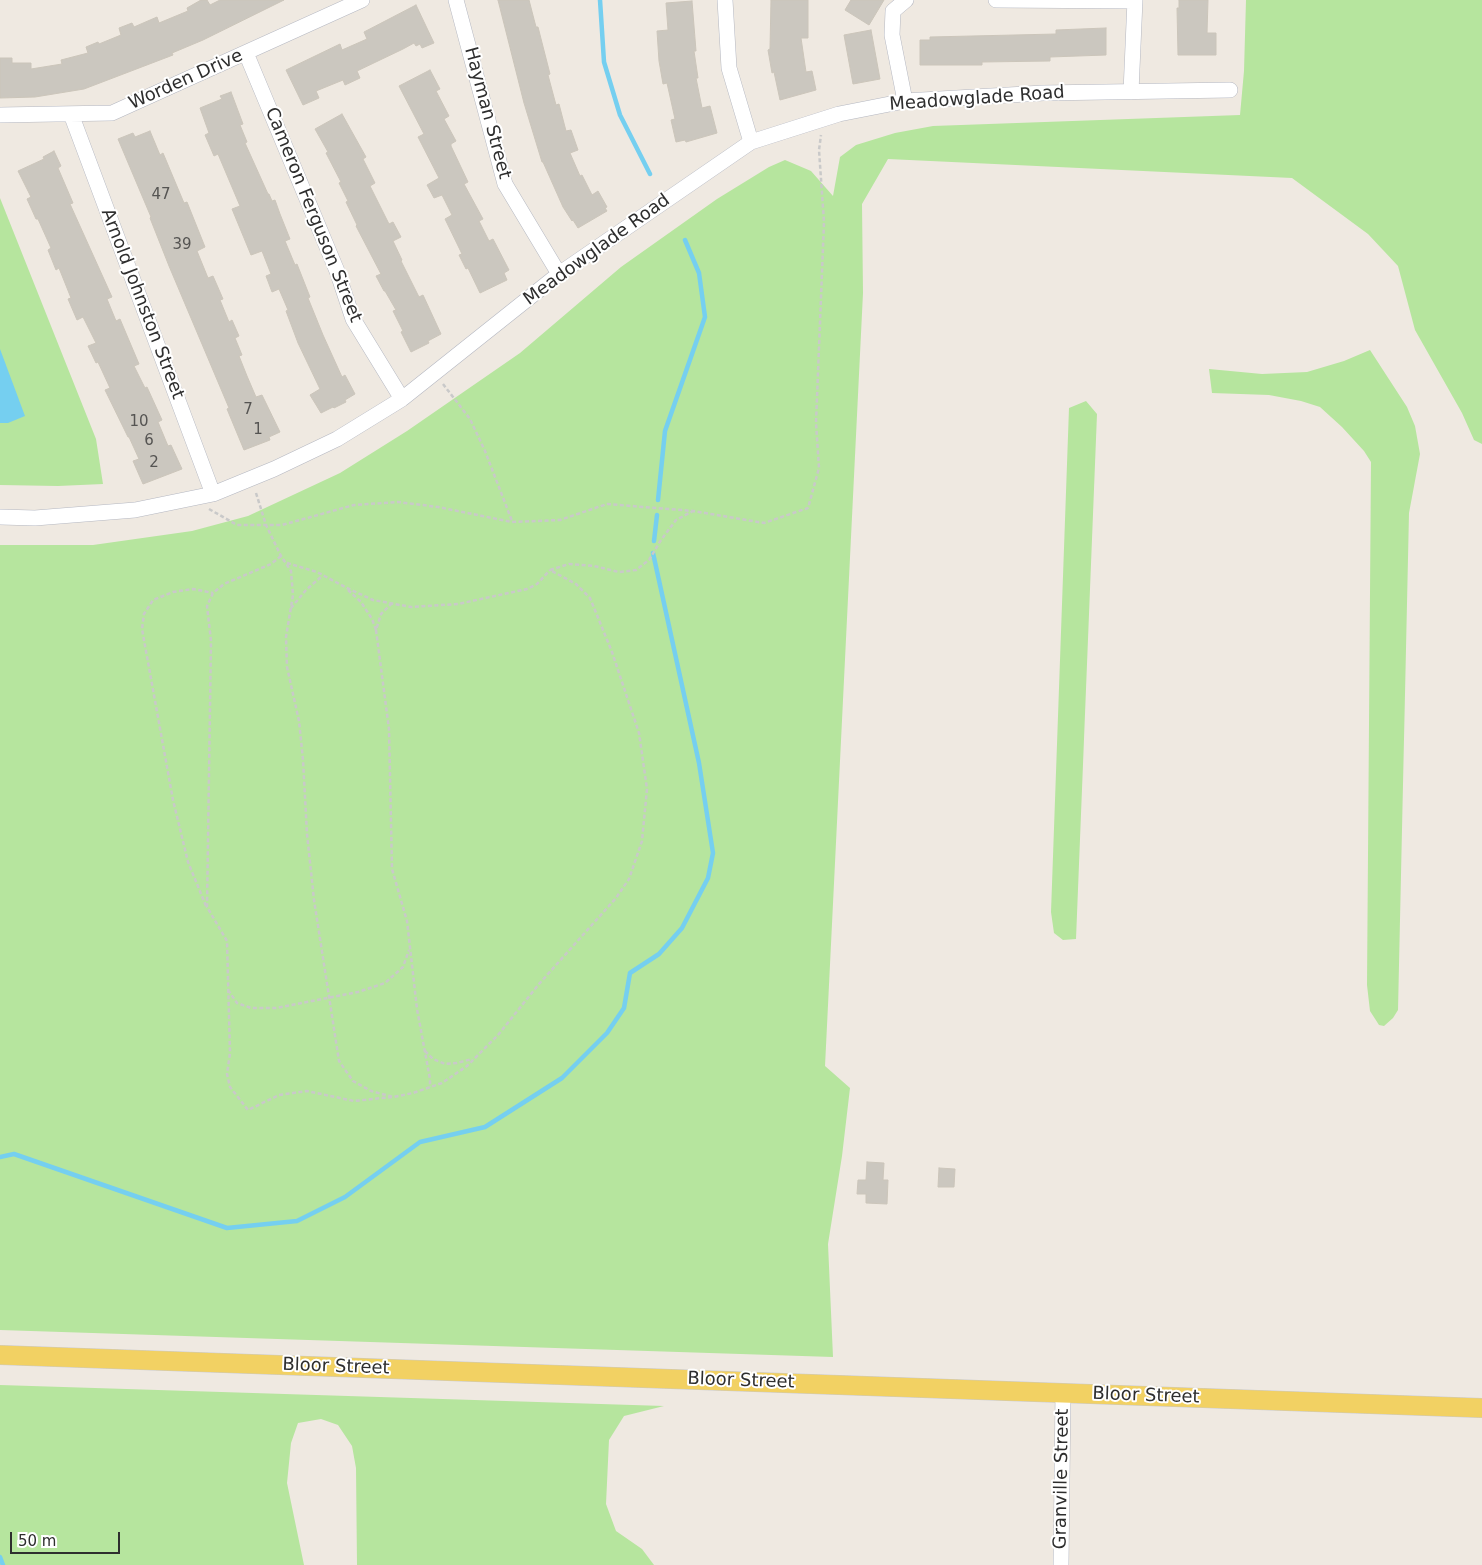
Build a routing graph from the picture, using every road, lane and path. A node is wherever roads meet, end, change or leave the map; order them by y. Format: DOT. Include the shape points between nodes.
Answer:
graph roads {
  1 [pos="362,0"];
  2 [pos="456,0"];
  3 [pos="725,0"];
  4 [pos="906,0"];
  5 [pos="996,0"];
  6 [pos="1135,1"];
  7 [pos="246,53"];
  8 [pos="1230,90"];
  9 [pos="1131,92"];
  10 [pos="905,101"];
  11 [pos="71,114"];
  12 [pos="0,115"];
  13 [pos="823,119"];
  14 [pos="751,142"];
  15 [pos="559,274"];
  16 [pos="434,373"];
  17 [pos="402,399"];
  18 [pos="250,479"];
  19 [pos="213,494"];
  20 [pos="194,498"];
  21 [pos="693,511"];
  22 [pos="0,517"];
  23 [pos="512,522"];
  24 [pos="266,525"];
  25 [pos="281,556"];
  26 [pos="285,562"];
  27 [pos="550,570"];
  28 [pos="322,575"];
  29 [pos="347,588"];
  30 [pos="213,594"];
  31 [pos="391,604"];
  32 [pos="290,609"];
  33 [pos="376,630"];
  34 [pos="207,907"];
  35 [pos="410,948"];
  36 [pos="228,990"];
  37 [pos="328,997"];
  38 [pos="424,1050"];
  39 [pos="474,1058"];
  40 [pos="430,1087"];
  41 [pos="393,1097"];
  42 [pos="0,1355"];
  43 [pos="1063,1393"];
  44 [pos="1482,1408"];
  45 [pos="1061,1565"];
  1 -- 7 [label="street, Worden Drive"];
  2 -- 15 [label="street, Hayman Street" via="505,184"];
  3 -- 14 [label="street" via="729,68"];
  4 -- 10 [label="street" via="893,11 892,35"];
  5 -- 6 [label="street"];
  6 -- 9 [label="street"];
  7 -- 11 [label="street, Worden Drive" via="112,113"];
  7 -- 17 [label="street, Cameron Ferguson Street" via="337,271 352,319"];
  8 -- 9 [label="street, Meadowglade Road"];
  9 -- 10 [label="street, Meadowglade Road" via="1043,93"];
  10 -- 13 [label="street, Meadowglade Road"];
  11 -- 12 [label="street, Worden Drive"];
  11 -- 19 [label="street, Arnold Johnston Street"];
  13 -- 14 [label="street, Meadowglade Road"];
  13 -- 21 [label="path" via="819,150 824,222 816,423 820,468 808,508 764,523"];
  14 -- 15 [label="street, Meadowglade Road"];
  15 -- 16 [label="street, Meadowglade Road"];
  16 -- 17 [label="street, Meadowglade Road"];
  16 -- 23 [label="path" via="470,420"];
  17 -- 18 [label="street, Meadowglade Road" via="336,439"];
  18 -- 19 [label="street, Meadowglade Road"];
  18 -- 24 [label="path"];
  19 -- 20 [label="street, Meadowglade Road"];
  20 -- 22 [label="street, Meadowglade Road" via="135,510 35,518"];
  20 -- 24 [label="path" via="238,525"];
  21 -- 23 [label="path" via="606,504 560,520"];
  21 -- 27 [label="path" via="676,520 649,560 636,570 619,572 569,564"];
  23 -- 24 [label="path" via="398,502 354,505 282,525"];
  24 -- 25 [label="path"];
  25 -- 26 [label="path"];
  25 -- 30 [label="path" via="224,584"];
  26 -- 28 [label="path"];
  26 -- 32 [label="path" via="291,571 293,595"];
  27 -- 31 [label="path" via="537,584 527,589 458,604 411,607"];
  27 -- 39 [label="path" via="576,584 590,598 612,652 639,733 647,789 642,841 629,879 616,898 498,1035"];
  28 -- 29 [label="path"];
  28 -- 32 [label="path"];
  29 -- 31 [label="path"];
  29 -- 33 [label="path" via="361,602"];
  30 -- 34 [label="path" via="207,606 211,641"];
  30 -- 34 [label="path" via="193,589 153,600 144,614 142,629 173,800 188,862"];
  31 -- 33 [label="path" via="381,614"];
  32 -- 37 [label="path" via="286,637 287,667 299,721 307,834"];
  33 -- 35 [label="path" via="389,729 392,868 407,920"];
  34 -- 36 [label="path" via="227,941"];
  35 -- 37 [label="path" via="403,967 386,983"];
  35 -- 38 [label="path"];
  36 -- 37 [label="path" via="237,1003 251,1008 276,1008"];
  36 -- 41 [label="path" via="230,1053 227,1074 230,1088 248,1110 278,1095 306,1091 354,1101"];
  37 -- 41 [label="path" via="339,1061 353,1080 371,1091"];
  38 -- 39 [label="path" via="445,1064"];
  38 -- 40 [label="path"];
  39 -- 40 [label="path" via="442,1083"];
  40 -- 41 [label="path"];
  42 -- 43 [label="main road, Bloor Street"];
  43 -- 44 [label="main road, Bloor Street"];
  43 -- 45 [label="street, Granville Street"];
}
